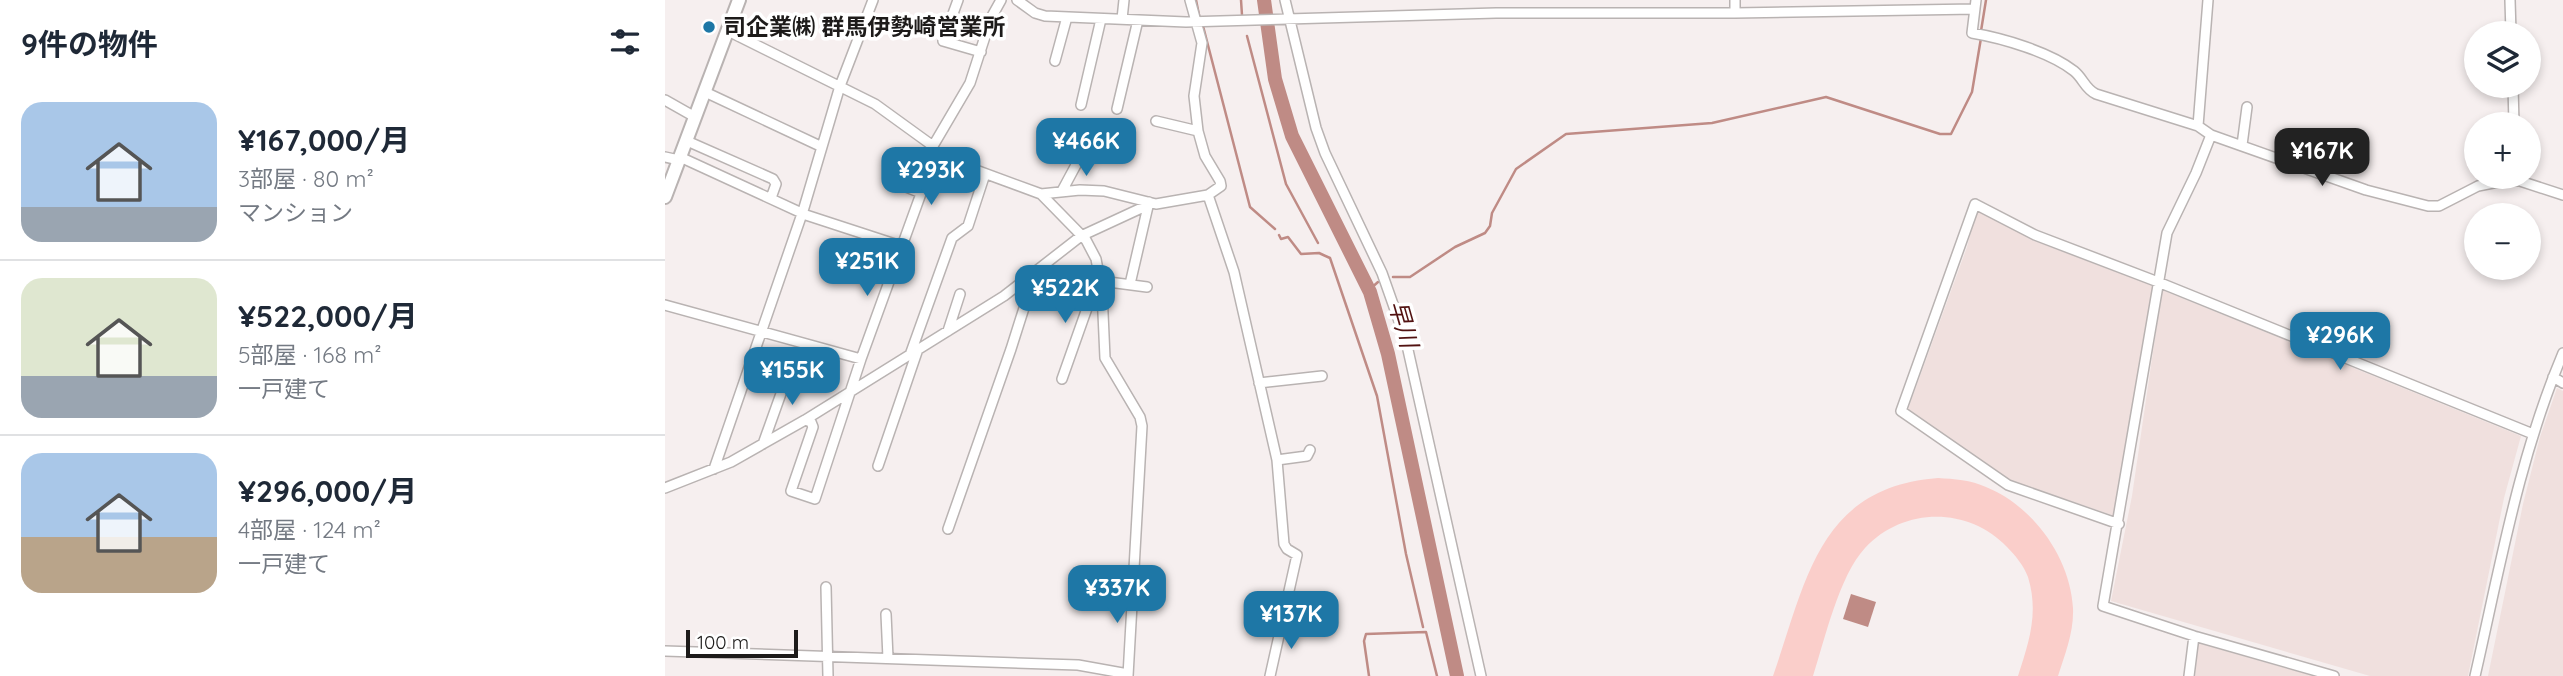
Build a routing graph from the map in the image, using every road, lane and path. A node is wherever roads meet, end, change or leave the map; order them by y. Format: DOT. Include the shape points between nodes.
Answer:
graph roads {
  1 [pos="740,0"];
  2 [pos="873,0"];
  3 [pos="958,0"];
  4 [pos="1001,0"];
  5 [pos="1017,0"];
  6 [pos="1123,0"];
  7 [pos="1190,0"];
  8 [pos="1285,0"];
  9 [pos="1735,0"];
  10 [pos="2209,0"];
  11 [pos="2510,0"];
  12 [pos="1976,4"];
  13 [pos="1735,13"];
  14 [pos="1067,17"];
  15 [pos="1101,19"];
  16 [pos="1122,19"];
  17 [pos="1138,20"];
  18 [pos="1286,20"];
  19 [pos="1195,21"];
  20 [pos="2511,21"];
  21 [pos="728,31"];
  22 [pos="981,52"];
  23 [pos="1055,61"];
  24 [pos="840,86"];
  25 [pos="705,92"];
  26 [pos="665,100"];
  27 [pos="1081,105"];
  28 [pos="2247,107"];
  29 [pos="1117,109"];
  30 [pos="695,117"];
  31 [pos="1156,121"];
  32 [pos="2198,126"];
  33 [pos="1198,131"];
  34 [pos="2211,135"];
  35 [pos="687,141"];
  36 [pos="2242,145"];
  37 [pos="820,146"];
  38 [pos="1084,150"];
  39 [pos="934,151"];
  40 [pos="665,157"];
  41 [pos="680,158"];
  42 [pos="985,174"];
  43 [pos="891,181"];
  44 [pos="2541,187"];
  45 [pos="2472,189"];
  46 [pos="1062,191"];
  47 [pos="921,193"];
  48 [pos="1041,194"];
  49 [pos="1208,195"];
  50 [pos="2563,195"];
  51 [pos="665,197"];
  52 [pos="771,198"];
  53 [pos="1148,204"];
  54 [pos="803,211"];
  55 [pos="1081,236"];
  56 [pos="901,246"];
  57 [pos="1101,279"];
  58 [pos="1026,280"];
  59 [pos="2158,282"];
  60 [pos="1130,284"];
  61 [pos="1147,287"];
  62 [pos="961,294"];
  63 [pos="665,305"];
  64 [pos="948,331"];
  65 [pos="761,332"];
  66 [pos="914,352"];
  67 [pos="2563,353"];
  68 [pos="861,359"];
  69 [pos="793,360"];
  70 [pos="1322,376"];
  71 [pos="2553,377"];
  72 [pos="1062,379"];
  73 [pos="1259,383"];
  74 [pos="2563,383"];
  75 [pos="852,391"];
  76 [pos="805,420"];
  77 [pos="2533,434"];
  78 [pos="763,444"];
  79 [pos="1310,450"];
  80 [pos="1277,460"];
  81 [pos="879,466"];
  82 [pos="714,469"];
  83 [pos="665,488"];
  84 [pos="2119,524"];
  85 [pos="948,529"];
  86 [pos="827,587"];
  87 [pos="1255,611"];
  88 [pos="886,614"];
  89 [pos="1283,620"];
  90 [pos="2194,636"];
  91 [pos="665,651"];
  92 [pos="828,657"];
  93 [pos="888,658"];
  94 [pos="1128,675"];
  95 [pos="828,676"];
  96 [pos="1270,676"];
  97 [pos="1481,676"];
  98 [pos="2189,676"];
  99 [pos="2334,676"];
  100 [pos="2475,676"];
  1 -- 21 [label="main road"];
  2 -- 24 [label="street"];
  3 -- 22 [label="street" via="943,41"];
  4 -- 22 [label="street"];
  5 -- 14 [label="street" via="1035,13"];
  6 -- 16 [label="street"];
  7 -- 19 [label="street"];
  8 -- 18 [label="street"];
  9 -- 13 [label="street"];
  10 -- 32 [label="street"];
  11 -- 20 [label="street"];
  12 -- 13 [label="street"];
  12 -- 32 [label="street" via="1972,33 2038,52 2073,70 2096,94"];
  13 -- 18 [label="street" via="1496,13"];
  14 -- 15 [label="street"];
  14 -- 23 [label="street"];
  15 -- 16 [label="street"];
  15 -- 27 [label="street"];
  16 -- 17 [label="street"];
  17 -- 19 [label="street"];
  17 -- 29 [label="street"];
  18 -- 19 [label="street"];
  18 -- 97 [label="street" via="1321,141 1382,273 1406,341"];
  19 -- 33 [label="street" via="1202,43 1195,96"];
  21 -- 24 [label="street"];
  21 -- 25 [label="main road"];
  22 -- 39 [label="street"];
  24 -- 37 [label="street"];
  24 -- 39 [label="street" via="875,104"];
  25 -- 30 [label="main road"];
  25 -- 37 [label="street"];
  26 -- 30 [label="street"];
  28 -- 36 [label="street"];
  30 -- 35 [label="main road"];
  31 -- 33 [label="street"];
  32 -- 34 [label="street"];
  33 -- 49 [label="street" via="1205,156 1220,181 1219,188"];
  34 -- 36 [label="street"];
  34 -- 59 [label="street" via="2167,233"];
  35 -- 41 [label="main road"];
  35 -- 52 [label="street" via="773,179 776,184"];
  36 -- 45 [label="street" via="2366,190 2434,207"];
  37 -- 54 [label="street"];
  38 -- 46 [label="street"];
  39 -- 42 [label="street"];
  39 -- 47 [label="street"];
  40 -- 41 [label="street"];
  41 -- 51 [label="main road"];
  41 -- 52 [label="street"];
  42 -- 48 [label="street"];
  42 -- 66 [label="street" via="968,226 952,239"];
  43 -- 47 [label="street"];
  44 -- 50 [label="street"];
  46 -- 48 [label="street"];
  46 -- 53 [label="street" via="1104,191"];
  47 -- 56 [label="street"];
  48 -- 55 [label="street"];
  49 -- 53 [label="street"];
  49 -- 73 [label="street" via="1234,272"];
  52 -- 54 [label="street"];
  53 -- 55 [label="street"];
  53 -- 60 [label="street"];
  54 -- 56 [label="street"];
  54 -- 65 [label="street"];
  55 -- 57 [label="street" via="1096,259"];
  55 -- 58 [label="street"];
  56 -- 68 [label="street"];
  57 -- 60 [label="street"];
  57 -- 72 [label="street"];
  57 -- 94 [label="street" via="1105,358 1142,426"];
  58 -- 64 [label="street"];
  58 -- 85 [label="street" via="1031,286"];
  59 -- 77 [label="street"];
  59 -- 84 [label="street"];
  59 -- 84 [label="street" via="2035,235 1975,204 1901,408 1903,414 2008,485"];
  60 -- 61 [label="street"];
  62 -- 64 [label="street"];
  63 -- 65 [label="street"];
  64 -- 66 [label="street"];
  65 -- 68 [label="street"];
  65 -- 82 [label="street"];
  66 -- 75 [label="street"];
  66 -- 81 [label="street"];
  67 -- 71 [label="street"];
  68 -- 75 [label="street"];
  69 -- 78 [label="street"];
  70 -- 73 [label="street"];
  71 -- 74 [label="street"];
  71 -- 77 [label="street"];
  73 -- 80 [label="street"];
  75 -- 76 [label="street"];
  75 -- 76 [label="street" via="815,499 791,491 813,427"];
  76 -- 78 [label="street"];
  77 -- 100 [label="street"];
  78 -- 82 [label="street"];
  79 -- 80 [label="street" via="1307,456"];
  80 -- 89 [label="street" via="1284,544 1297,555"];
  82 -- 83 [label="street"];
  84 -- 90 [label="street" via="2103,606"];
  86 -- 92 [label="street"];
  87 -- 89 [label="street"];
  88 -- 93 [label="street"];
  89 -- 96 [label="street"];
  90 -- 98 [label="street"];
  90 -- 99 [label="street"];
  91 -- 92 [label="street"];
  92 -- 93 [label="street"];
  92 -- 95 [label="street"];
  93 -- 94 [label="street" via="1079,665"];
}
